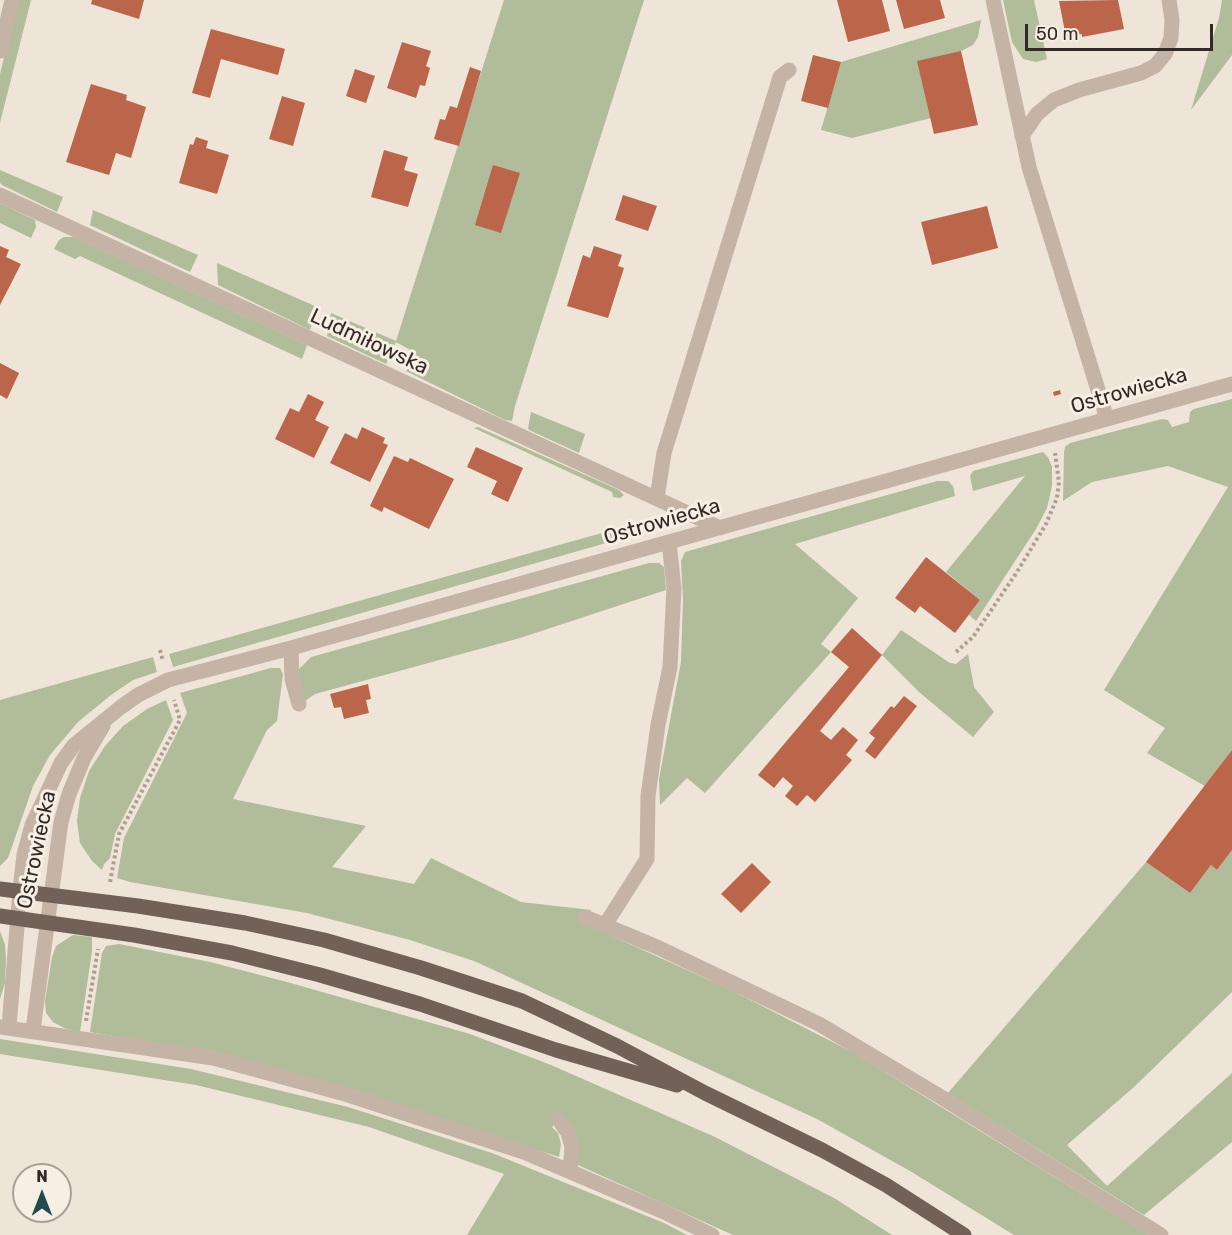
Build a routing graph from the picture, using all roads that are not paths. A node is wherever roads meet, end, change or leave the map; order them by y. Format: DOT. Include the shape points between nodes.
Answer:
graph roads {
  1 [pos="12,0"];
  2 [pos="993,0"];
  3 [pos="1169,0"];
  4 [pos="0,51"];
  5 [pos="789,70"];
  6 [pos="1022,136"];
  7 [pos="0,195"];
  8 [pos="1232,384"];
  9 [pos="1107,419"];
  10 [pos="657,498"];
  11 [pos="720,528"];
  12 [pos="669,542"];
  13 [pos="291,648"];
  14 [pos="299,704"];
  15 [pos="110,716"];
  16 [pos="0,889"];
  17 [pos="20,890"];
  18 [pos="51,895"];
  19 [pos="0,916"];
  20 [pos="585,917"];
  21 [pos="18,918"];
  22 [pos="47,922"];
  23 [pos="605,925"];
  24 [pos="5,1027"];
  25 [pos="33,1030"];
  26 [pos="705,1093"];
  27 [pos="558,1119"];
  28 [pos="570,1172"];
  29 [pos="712,1235"];
  30 [pos="964,1235"];
  31 [pos="1161,1235"];
  1 -- 4 [label="street"];
  2 -- 6 [label="street"];
  3 -- 6 [label="street" via="1171,38 1155,66 1054,100 1037,114"];
  5 -- 10 [label="street" via="780,77 664,453"];
  6 -- 9 [label="street"];
  7 -- 10 [label="street, Ludmiłowska"];
  8 -- 9 [label="street, Ostrowiecka"];
  9 -- 11 [label="street, Ostrowiecka"];
  10 -- 11 [label="street, Ludmiłowska"];
  11 -- 12 [label="street, Ostrowiecka"];
  12 -- 13 [label="street, Ostrowiecka"];
  12 -- 23 [label="street" via="674,588 670,667 648,796 647,860"];
  13 -- 14 [label="street" via="292,679"];
  13 -- 15 [label="street, Ostrowiecka" via="168,680 138,695"];
  15 -- 17 [label="street, Ostrowiecka" via="74,745 61,763 32,825"];
  15 -- 18 [label="street, Ostrowiecka" via="84,758 69,794"];
  16 -- 17 [label="main road, Ostrowiecka"];
  17 -- 18 [label="main road"];
  17 -- 21 [label="street"];
  18 -- 22 [label="street, Ostrowiecka"];
  18 -- 26 [label="main road" via="245,923 324,940 473,985 522,1002 617,1046"];
  19 -- 21 [label="main road, Ostrowiecka"];
  20 -- 23 [label="street"];
  21 -- 22 [label="main road, Ostrowiecka"];
  21 -- 24 [label="street"];
  22 -- 25 [label="street"];
  22 -- 26 [label="main road" via="232,953 320,975"];
  23 -- 31 [label="street" via="819,1024"];
  24 -- 25 [label="street"];
  25 -- 28 [label="street" via="213,1058 334,1091 524,1152"];
  26 -- 30 [label="main road" via="877,1180"];
  27 -- 28 [label="street" via="572,1147"];
  28 -- 29 [label="street"];
}
